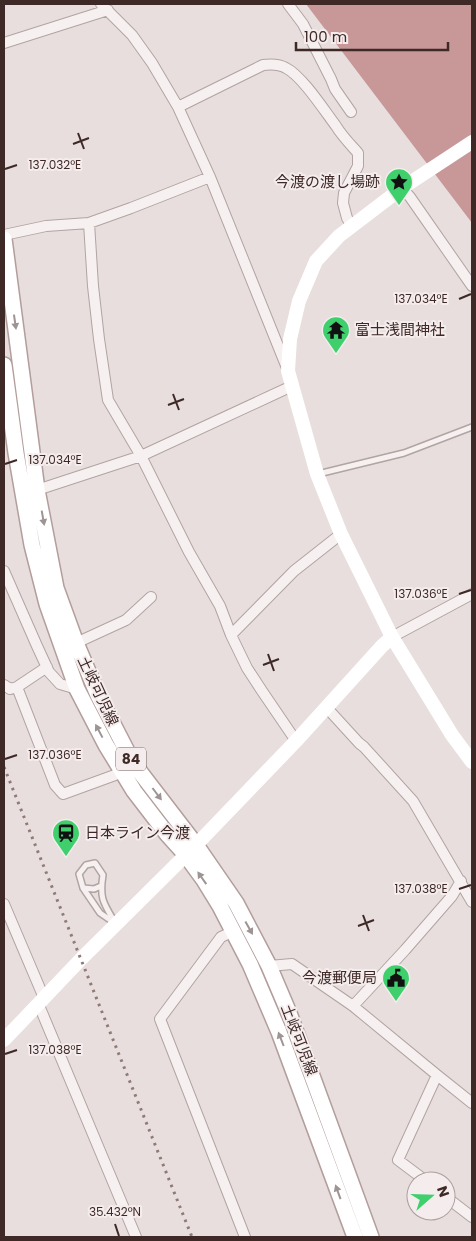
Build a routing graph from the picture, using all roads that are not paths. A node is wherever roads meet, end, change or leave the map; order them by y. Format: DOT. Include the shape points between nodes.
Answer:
graph roads {
  1 [pos="288,4"];
  2 [pos="104,7"];
  3 [pos="4,42"];
  4 [pos="178,107"];
  5 [pos="351,112"];
  6 [pos="472,142"];
  7 [pos="210,177"];
  8 [pos="402,188"];
  9 [pos="89,223"];
  10 [pos="352,226"];
  11 [pos="4,235"];
  12 [pos="4,239"];
  13 [pos="472,286"];
  14 [pos="4,365"];
  15 [pos="288,371"];
  16 [pos="292,386"];
  17 [pos="472,427"];
  18 [pos="140,456"];
  19 [pos="317,474"];
  20 [pos="37,490"];
  21 [pos="340,534"];
  22 [pos="4,571"];
  23 [pos="472,594"];
  24 [pos="151,597"];
  25 [pos="231,635"];
  26 [pos="392,637"];
  27 [pos="76,644"];
  28 [pos="47,667"];
  29 [pos="4,685"];
  30 [pos="16,687"];
  31 [pos="77,690"];
  32 [pos="327,708"];
  33 [pos="296,741"];
  34 [pos="472,762"];
  35 [pos="121,769"];
  36 [pos="191,850"];
  37 [pos="461,881"];
  38 [pos="101,886"];
  39 [pos="83,888"];
  40 [pos="472,902"];
  41 [pos="4,904"];
  42 [pos="116,924"];
  43 [pos="234,931"];
  44 [pos="270,966"];
  45 [pos="41,1000"];
  46 [pos="353,1006"];
  47 [pos="4,1040"];
  48 [pos="437,1075"];
  49 [pos="472,1102"];
  50 [pos="413,1171"];
  51 [pos="456,1205"];
  52 [pos="472,1217"];
  53 [pos="136,1237"];
  54 [pos="245,1237"];
  55 [pos="355,1237"];
  56 [pos="371,1237"];
  1 -- 5 [label="street" via="303,24 335,89"];
  2 -- 3 [label="street"];
  2 -- 4 [label="street" via="132,35 152,62"];
  4 -- 7 [label="street"];
  4 -- 10 [label="street" via="263,65 285,67 298,76 358,153 358,166 344,193 343,203"];
  6 -- 8 [label="street"];
  7 -- 9 [label="street"];
  7 -- 15 [label="street"];
  8 -- 10 [label="street"];
  8 -- 13 [label="street"];
  9 -- 11 [label="street" via="46,226"];
  9 -- 18 [label="street" via="93,286 108,400"];
  10 -- 15 [label="street" via="316,261 299,301 290,339"];
  12 -- 20 [label="main road, 土岐可児線 / 84, one-way"];
  14 -- 31 [label="main road, 土岐可児線 / 84" via="32,545"];
  15 -- 16 [label="street"];
  16 -- 18 [label="street"];
  16 -- 19 [label="street"];
  17 -- 19 [label="lane" via="404,453"];
  18 -- 20 [label="street"];
  18 -- 25 [label="street" via="220,606"];
  19 -- 21 [label="street"];
  20 -- 27 [label="main road, 土岐可児線 / 84, one-way" via="56,588"];
  21 -- 25 [label="street" via="294,570"];
  21 -- 26 [label="street"];
  22 -- 28 [label="street"];
  23 -- 26 [label="street"];
  24 -- 27 [label="street" via="126,620"];
  25 -- 33 [label="street" via="252,676"];
  26 -- 32 [label="street"];
  26 -- 34 [label="street" via="452,736"];
  27 -- 36 [label="main road, 土岐可児線 / 84, one-way" via="98,695 134,763"];
  28 -- 30 [label="street"];
  28 -- 31 [label="street" via="60,684"];
  29 -- 30 [label="street" via="10,689"];
  30 -- 35 [label="street" via="55,785 63,794 115,775"];
  35 -- 31 [label="main road, 土岐可児線 / 84, one-way"];
  32 -- 33 [label="street"];
  32 -- 37 [label="street" via="413,801"];
  33 -- 36 [label="street"];
  35 -- 36 [label="main road, 土岐可児線 / 84" via="167,834"];
  36 -- 42 [label="street"];
  43 -- 36 [label="main road, 土岐可児線 / 84, one-way" via="204,880"];
  36 -- 44 [label="main road, 土岐可児線 / 84, one-way" via="236,903"];
  37 -- 40 [label="street"];
  37 -- 46 [label="street" via="452,896"];
  38 -- 39 [label="lane"];
  38 -- 39 [label="lane" via="102,874 96,863 86,865 79,874"];
  38 -- 42 [label="lane" via="102,900"];
  39 -- 42 [label="lane" via="100,913"];
  41 -- 45 [label="street"];
  42 -- 45 [label="street"];
  43 -- 54 [label="street" via="222,937 160,1019"];
  55 -- 43 [label="main road, 土岐可児線 / 84, one-way" via="279,1032"];
  44 -- 46 [label="street" via="292,964"];
  44 -- 56 [label="main road, 土岐可児線 / 84"];
  45 -- 47 [label="street"];
  45 -- 53 [label="street"];
  46 -- 48 [label="street"];
  48 -- 49 [label="street"];
  48 -- 50 [label="street" via="398,1160"];
  51 -- 52 [label="street"];
}
